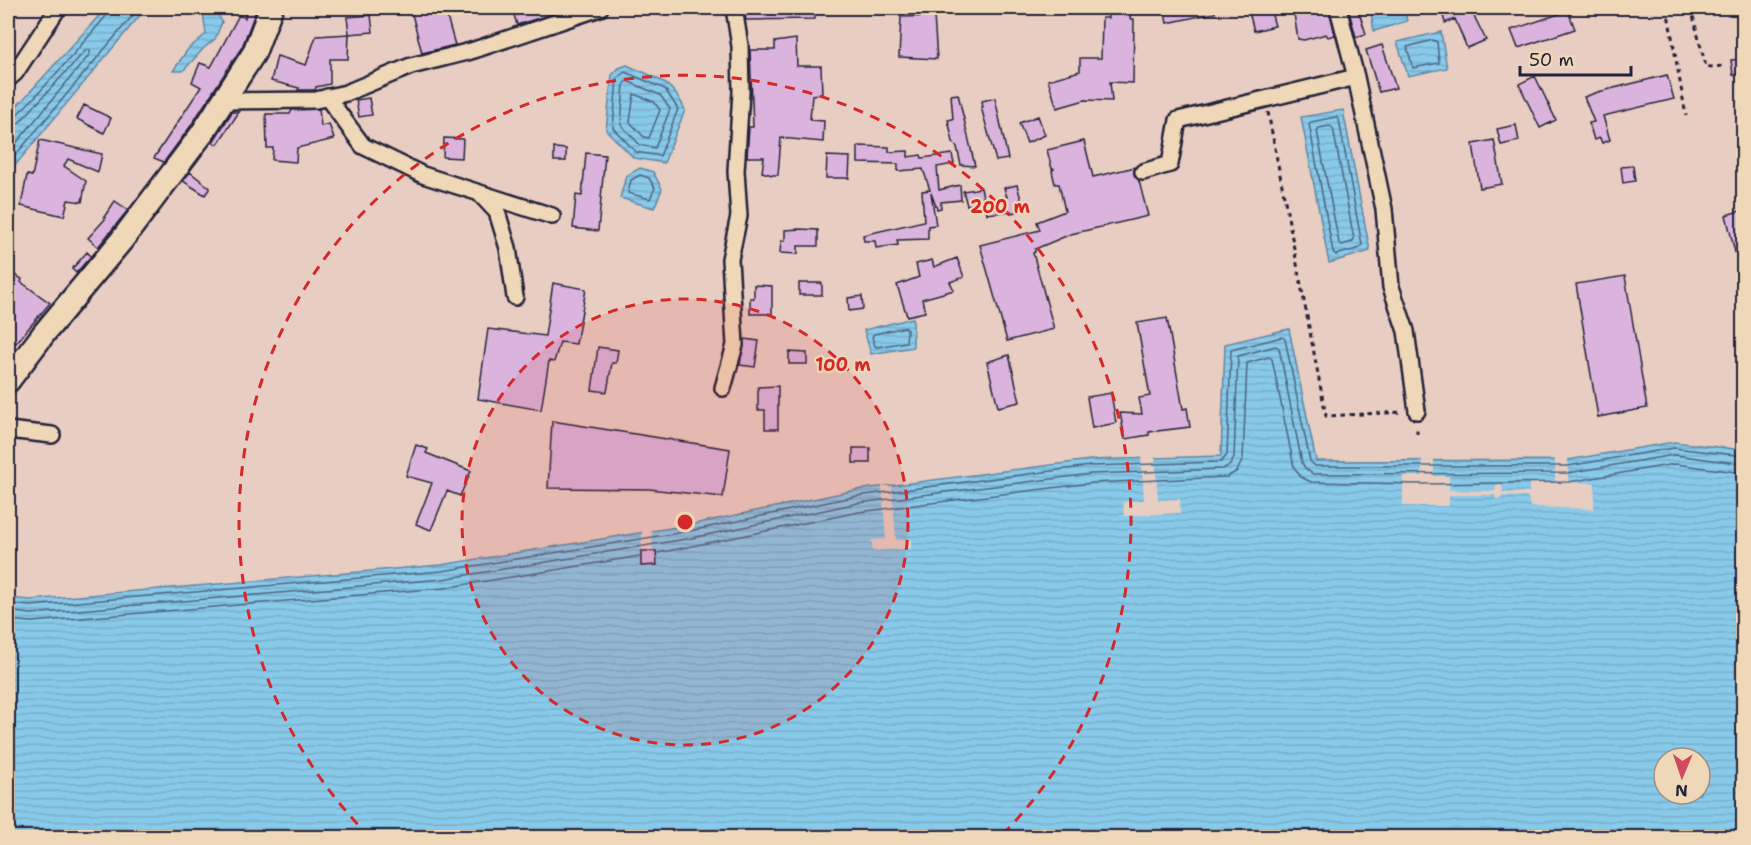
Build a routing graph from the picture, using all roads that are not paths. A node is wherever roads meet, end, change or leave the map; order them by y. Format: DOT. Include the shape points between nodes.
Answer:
graph roads {
  1 [pos="58,8"];
  2 [pos="271,8"];
  3 [pos="600,8"];
  4 [pos="734,8"];
  5 [pos="1338,8"];
  6 [pos="1356,76"];
  7 [pos="8,79"];
  8 [pos="327,97"];
  9 [pos="224,101"];
  10 [pos="1143,172"];
  11 [pos="481,195"];
  12 [pos="552,216"];
  13 [pos="515,297"];
  14 [pos="8,381"];
  15 [pos="723,388"];
  16 [pos="1417,411"];
  17 [pos="8,430"];
  18 [pos="52,435"];
  1 -- 7 [label="street"];
  2 -- 9 [label="main road" via="254,53"];
  3 -- 8 [label="street" via="471,51 411,66"];
  4 -- 15 [label="street" via="741,92 736,171 739,216 730,259 735,345"];
  5 -- 6 [label="street"];
  6 -- 10 [label="street" via="1178,120 1170,164"];
  6 -- 16 [label="street" via="1384,209 1391,287 1406,332"];
  8 -- 9 [label="street"];
  8 -- 11 [label="street" via="363,146"];
  9 -- 14 [label="main road" via="167,182"];
  11 -- 12 [label="street"];
  11 -- 13 [label="street" via="497,212 508,248"];
  17 -- 18 [label="street"];
}
